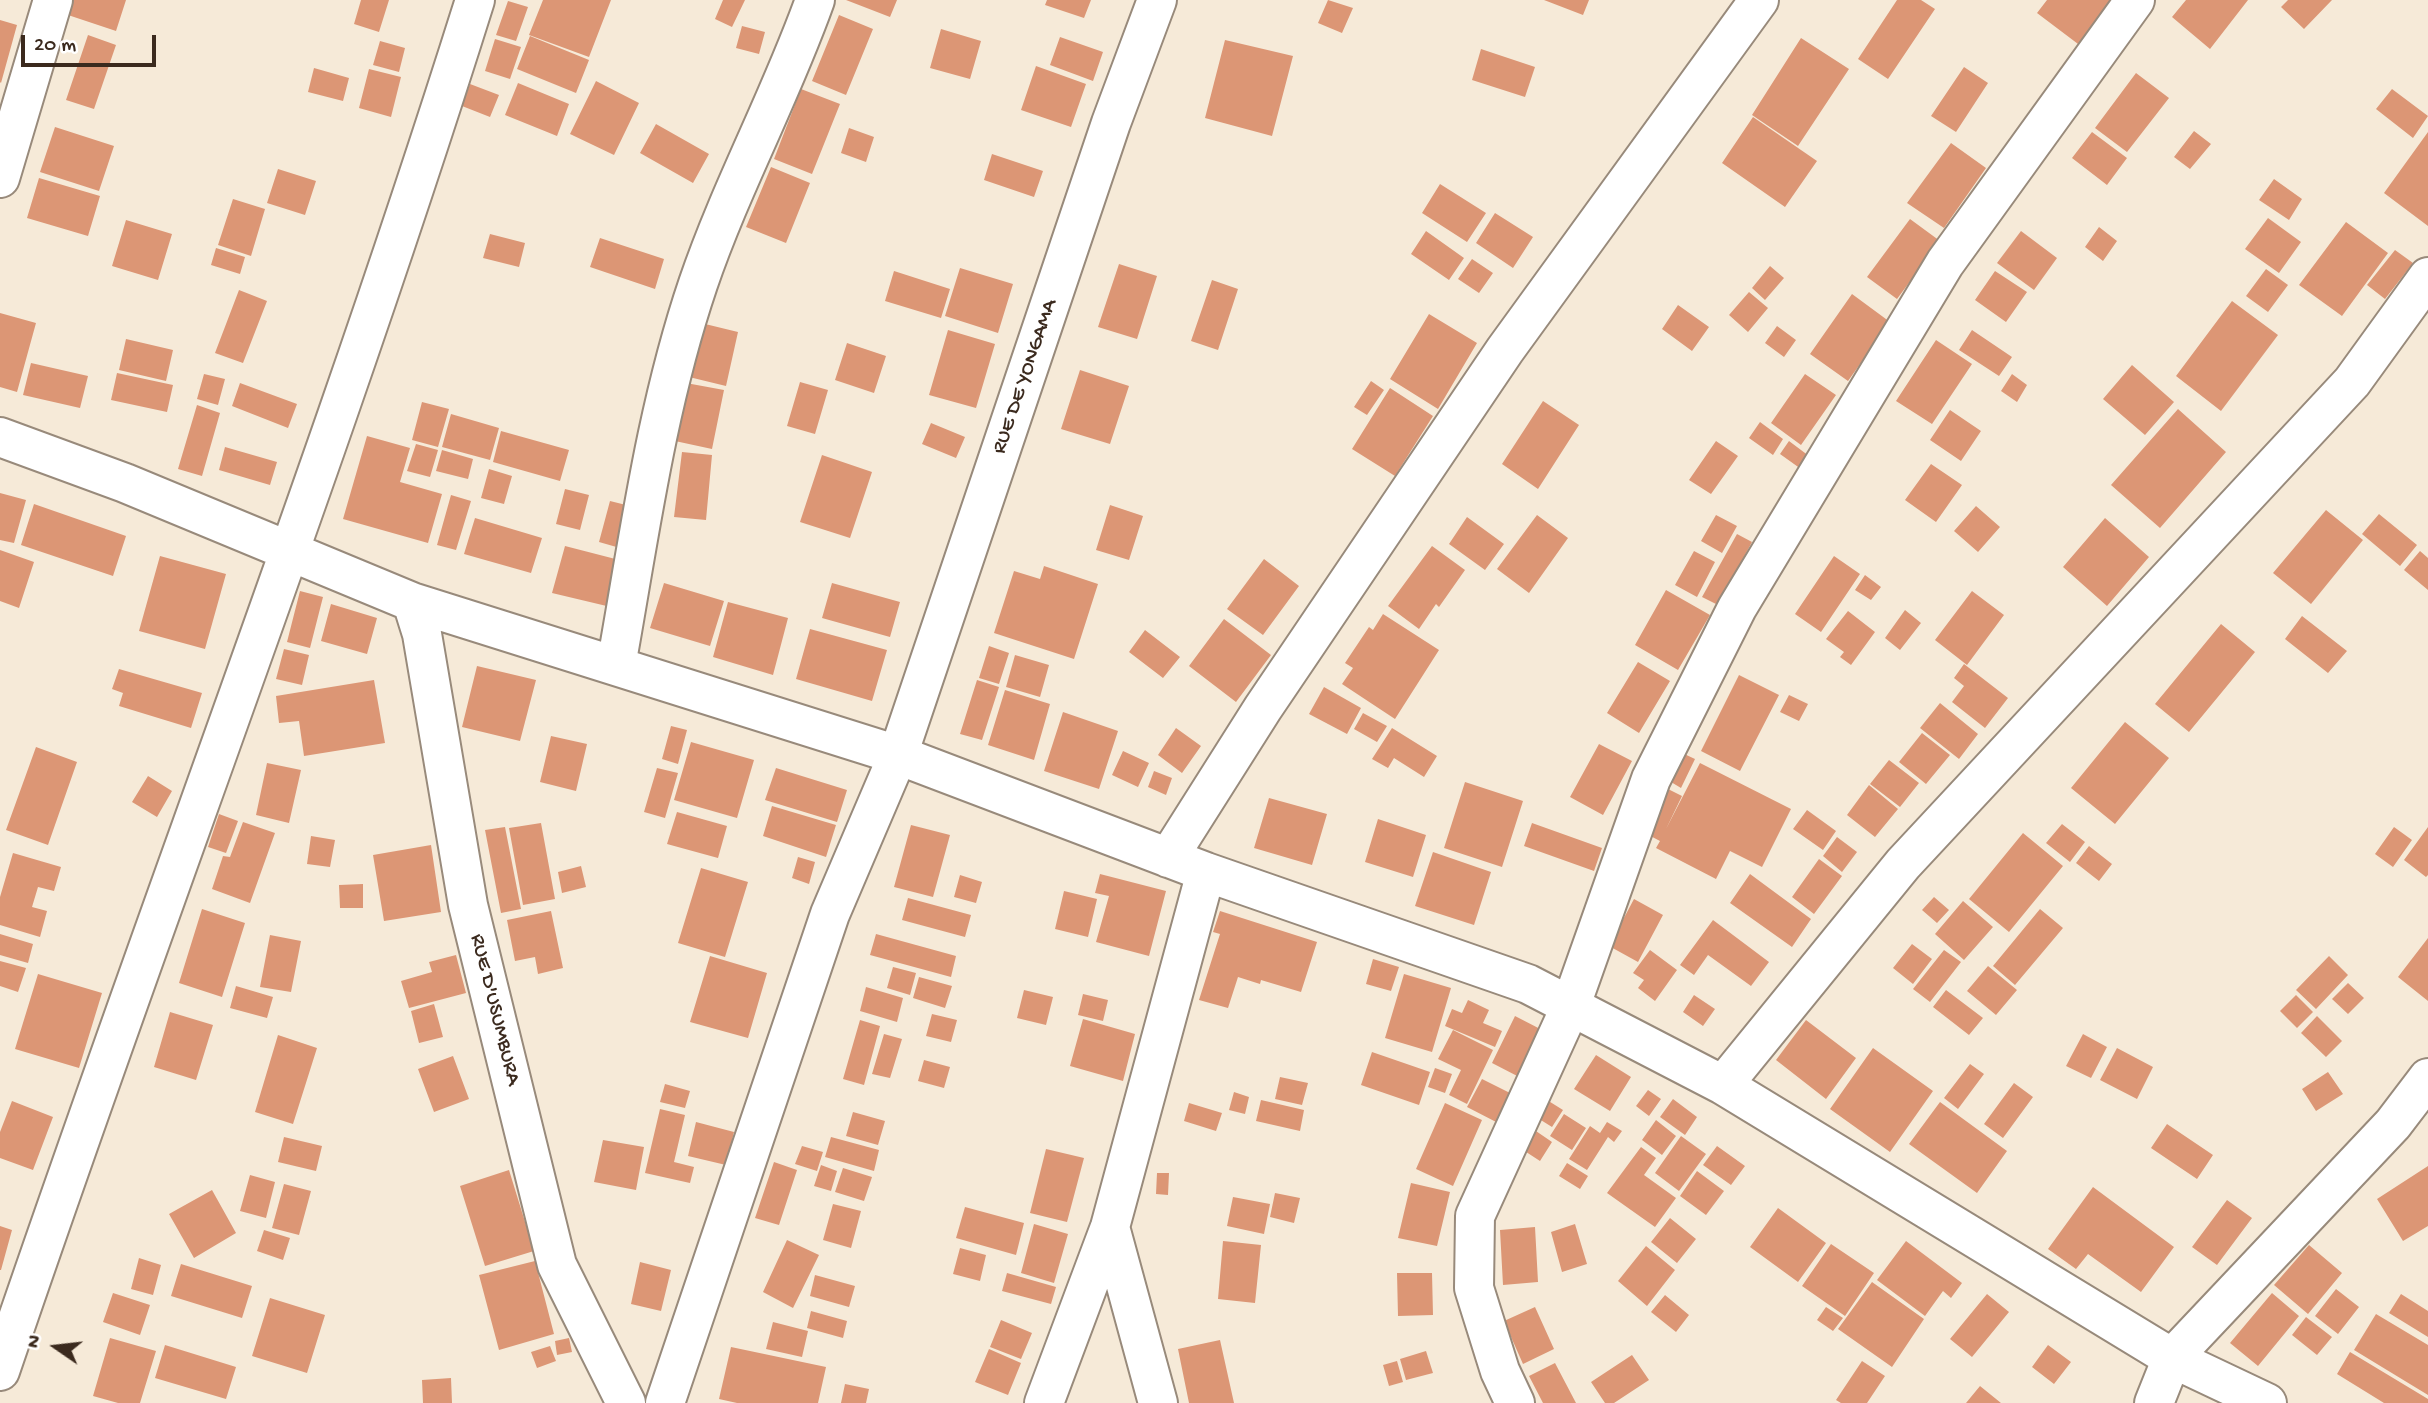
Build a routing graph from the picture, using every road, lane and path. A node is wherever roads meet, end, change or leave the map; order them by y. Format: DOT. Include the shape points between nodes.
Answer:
graph roads {
  1 [pos="53,0"];
  2 [pos="475,0"];
  3 [pos="815,0"];
  4 [pos="1157,0"];
  5 [pos="1759,0"];
  6 [pos="2135,0"];
  7 [pos="0,178"];
  8 [pos="2428,276"];
  9 [pos="0,437"];
  10 [pos="292,551"];
  11 [pos="412,602"];
  12 [pos="616,666"];
  13 [pos="898,755"];
  14 [pos="1168,858"];
  15 [pos="1206,872"];
  16 [pos="1570,1008"];
  17 [pos="2428,1078"];
  18 [pos="1723,1085"];
  19 [pos="1110,1227"];
  20 [pos="2172,1358"];
  21 [pos="0,1371"];
  22 [pos="626,1403"];
  23 [pos="665,1403"];
  24 [pos="1044,1403"];
  25 [pos="1158,1403"];
  26 [pos="1515,1403"];
  27 [pos="2154,1403"];
  28 [pos="2267,1403"];
  1 -- 7 [label="street"];
  2 -- 10 [label="street"];
  3 -- 12 [label="street" via="699,281 680,340 664,402"];
  4 -- 13 [label="street, RUE DE YONGAMA"];
  5 -- 14 [label="street" via="1505,350 1263,708"];
  6 -- 16 [label="street" via="1945,263 1737,608 1651,779"];
  8 -- 18 [label="street" via="2352,382 1903,864"];
  9 -- 10 [label="street"];
  10 -- 11 [label="street"];
  10 -- 21 [label="street" via="68,1169"];
  11 -- 12 [label="street"];
  11 -- 22 [label="street, RUE D'USUMBURA" via="422,634 467,905 557,1265"];
  12 -- 13 [label="street"];
  13 -- 14 [label="street"];
  13 -- 23 [label="street, RUE DE YONGAMA" via="830,914"];
  14 -- 15 [label="street"];
  15 -- 16 [label="street" via="1500,973"];
  15 -- 19 [label="street"];
  16 -- 18 [label="street"];
  16 -- 26 [label="street" via="1475,1216 1474,1288"];
  17 -- 20 [label="street" via="2393,1124"];
  18 -- 20 [label="street"];
  19 -- 24 [label="street"];
  19 -- 25 [label="street"];
  20 -- 27 [label="street"];
  20 -- 28 [label="street"];
}
